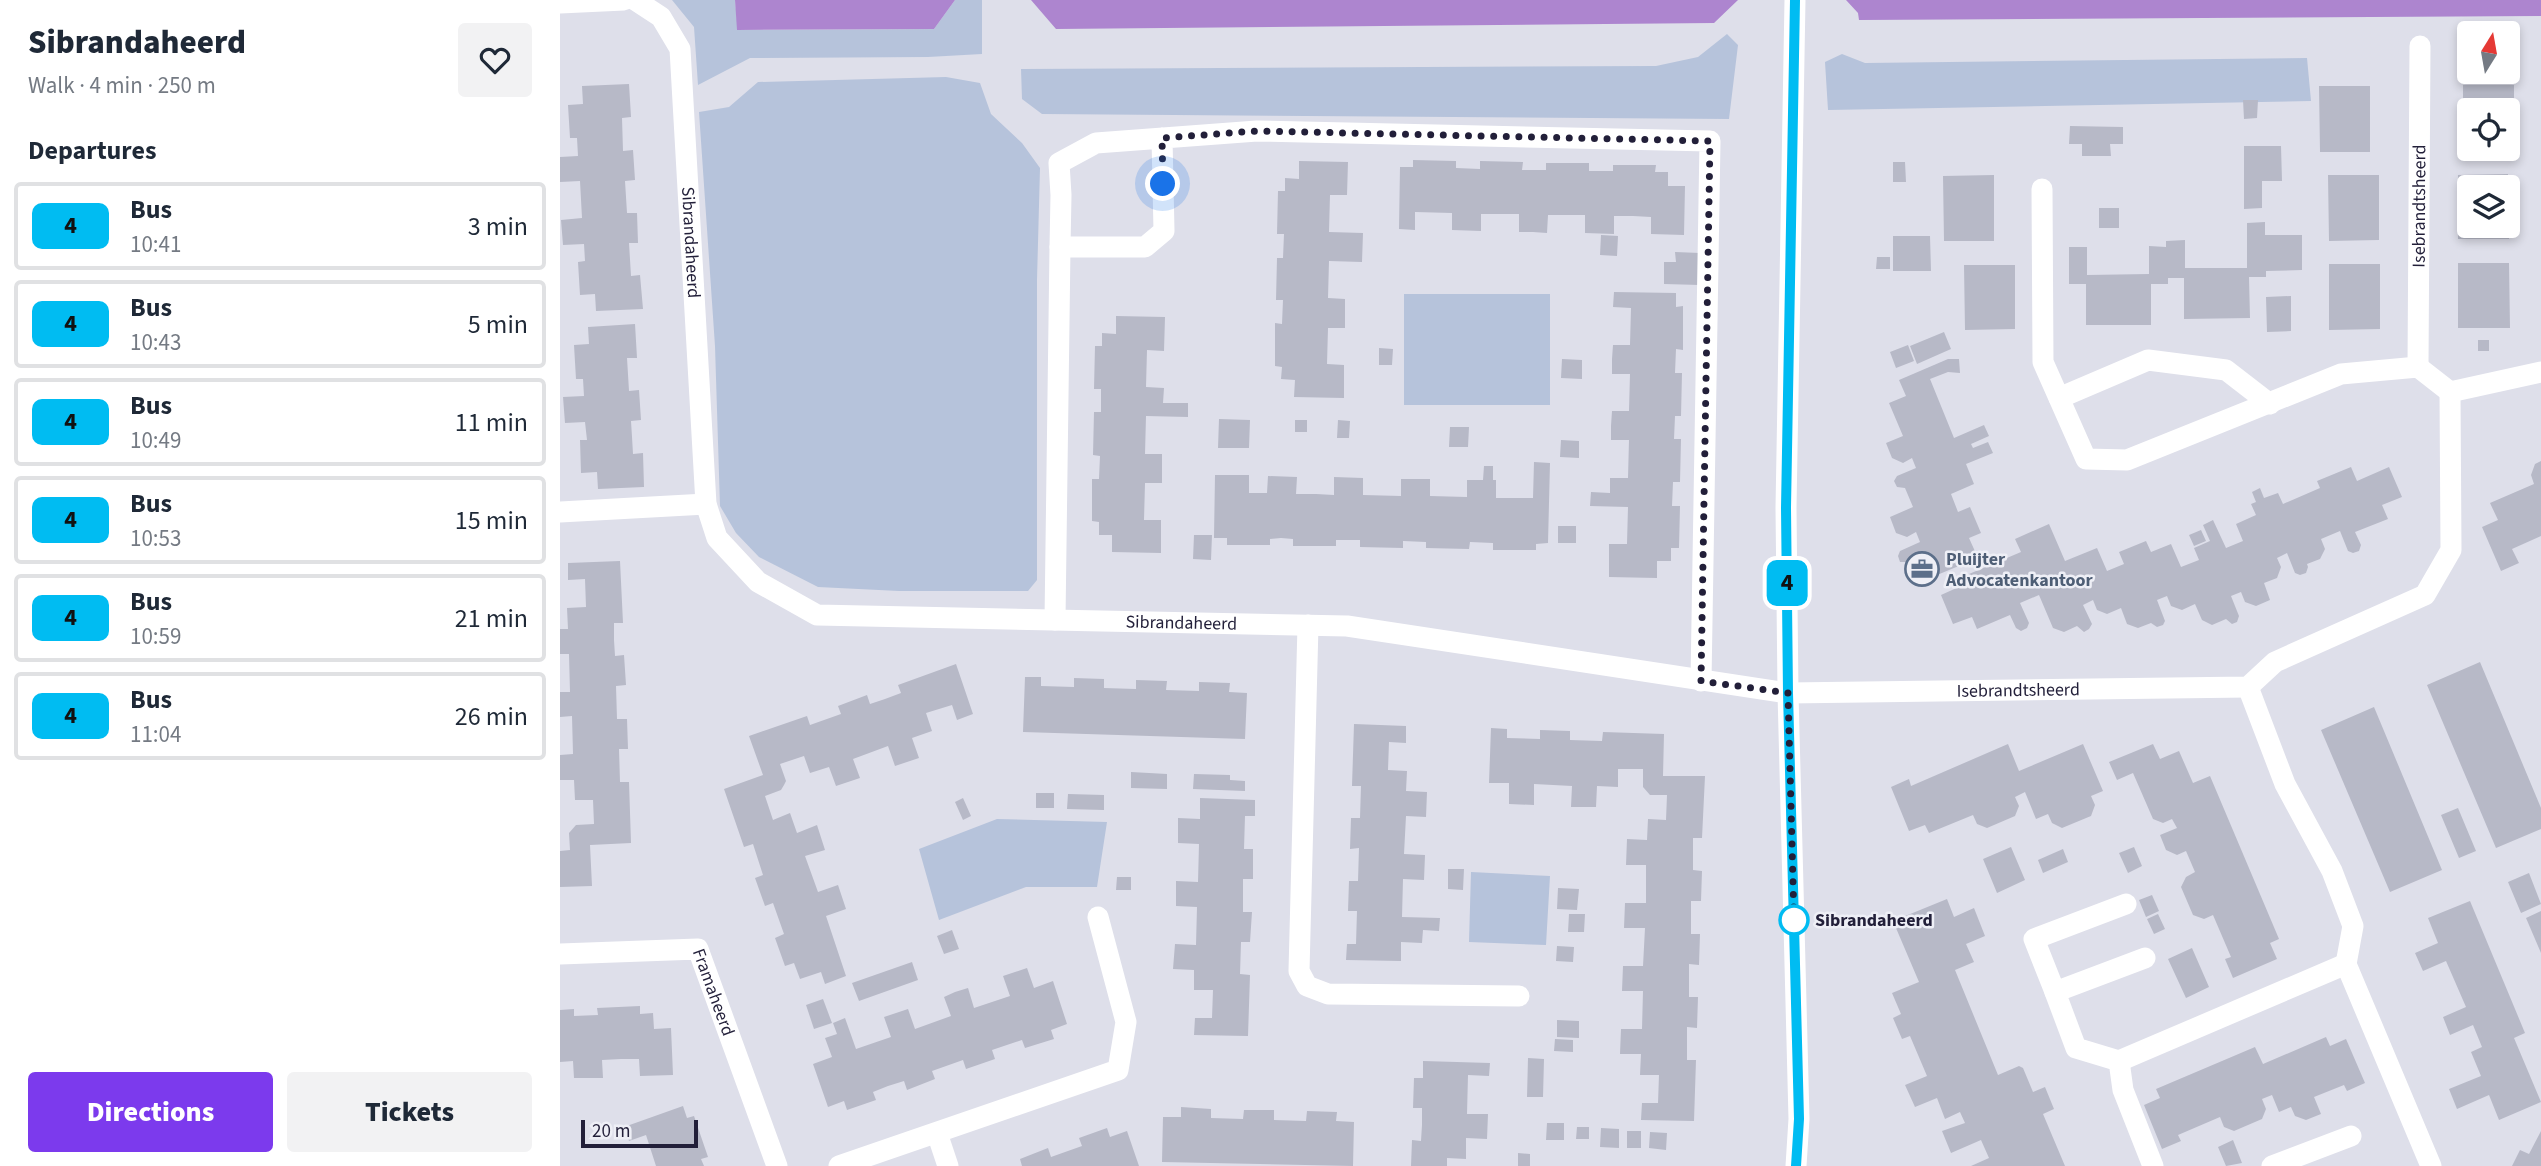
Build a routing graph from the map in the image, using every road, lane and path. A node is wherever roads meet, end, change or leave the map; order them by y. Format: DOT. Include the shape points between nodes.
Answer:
graph roads {
  1 [pos="624,0"];
  2 [pos="635,0"];
  3 [pos="560,3"];
  4 [pos="1795,7"];
  5 [pos="2420,46"];
  6 [pos="1162,138"];
  7 [pos="2042,189"];
  8 [pos="1059,247"];
  9 [pos="2418,367"];
  10 [pos="2541,372"];
  11 [pos="2450,392"];
  12 [pos="2060,398"];
  13 [pos="2270,404"];
  14 [pos="706,504"];
  15 [pos="560,512"];
  16 [pos="1055,620"];
  17 [pos="1308,625"];
  18 [pos="1701,681"];
  19 [pos="2248,687"];
  20 [pos="1788,693"];
  21 [pos="2126,904"];
  22 [pos="1098,917"];
  23 [pos="560,954"];
  24 [pos="2145,958"];
  25 [pos="2346,964"];
  26 [pos="2055,992"];
  27 [pos="1519,996"];
  28 [pos="2119,1061"];
  29 [pos="937,1133"];
  30 [pos="2351,1136"];
  31 [pos="777,1166"];
  32 [pos="839,1166"];
  33 [pos="948,1166"];
  34 [pos="1796,1166"];
  35 [pos="2153,1166"];
  36 [pos="2272,1166"];
  37 [pos="2431,1166"];
  1 -- 3 [label="street"];
  2 -- 14 [label="street, Sibrandaheerd" via="661,17 680,49"];
  4 -- 20 [label="street" via="1786,508"];
  5 -- 9 [label="street, Isebrandtsheerd"];
  6 -- 8 [label="street" via="1096,143 1059,163"];
  6 -- 8 [label="street" via="1164,230 1145,247"];
  6 -- 18 [label="street" via="1257,131 1710,141"];
  7 -- 12 [label="street" via="2043,362"];
  8 -- 16 [label="street"];
  9 -- 11 [label="street"];
  9 -- 13 [label="street" via="2341,374"];
  10 -- 11 [label="street"];
  11 -- 19 [label="street" via="2451,550 2425,594 2275,662"];
  12 -- 13 [label="street" via="2148,360 2227,370"];
  12 -- 13 [label="street" via="2087,459 2127,460"];
  14 -- 15 [label="street"];
  14 -- 16 [label="street, Sibrandaheerd" via="717,538 758,582 817,615"];
  16 -- 17 [label="street, Sibrandaheerd"];
  17 -- 18 [label="street, Sibrandaheerd" via="1347,626"];
  17 -- 27 [label="street" via="1299,971 1307,986 1328,994"];
  18 -- 20 [label="street, Sibrandaheerd"];
  19 -- 20 [label="street, Isebrandtsheerd"];
  19 -- 25 [label="street" via="2285,783 2332,871 2353,926"];
  20 -- 34 [label="street" via="1799,1119"];
  21 -- 26 [label="street" via="2034,939"];
  22 -- 29 [label="street" via="1126,1022 1118,1070"];
  23 -- 31 [label="street, Framaheerd" via="698,949"];
  24 -- 26 [label="street"];
  25 -- 28 [label="street"];
  25 -- 37 [label="street"];
  26 -- 28 [label="street" via="2076,1048"];
  28 -- 35 [label="street" via="2123,1090"];
  29 -- 32 [label="street"];
  29 -- 33 [label="street"];
  30 -- 36 [label="street"];
}
